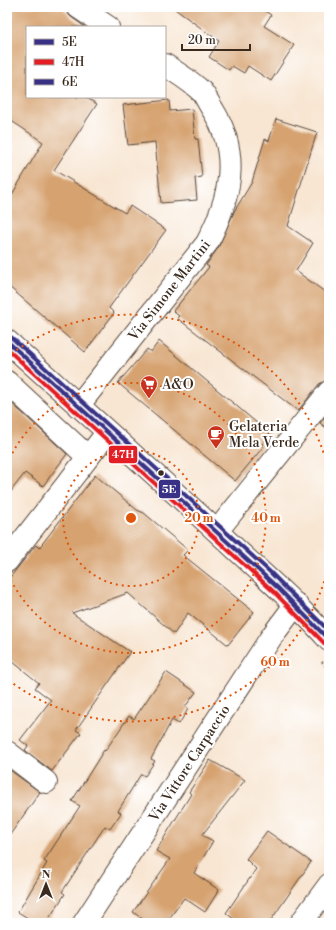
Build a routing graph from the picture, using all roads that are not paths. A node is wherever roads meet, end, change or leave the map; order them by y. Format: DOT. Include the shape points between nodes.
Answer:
graph roads {
  1 [pos="78,7"];
  2 [pos="106,26"];
  3 [pos="166,66"];
  4 [pos="7,341"];
  5 [pos="7,382"];
  6 [pos="329,392"];
  7 [pos="78,406"];
  8 [pos="107,433"];
  9 [pos="88,457"];
  10 [pos="217,531"];
  11 [pos="7,561"];
  12 [pos="296,604"];
  13 [pos="329,640"];
  14 [pos="7,752"];
  15 [pos="46,782"];
  16 [pos="329,885"];
  17 [pos="84,923"];
  18 [pos="301,923"];
  1 -- 2 [label="street"];
  3 -- 7 [label="street, Via Simone Martini" via="202,93 217,116 227,140 230,169 228,193 219,220 207,243"];
  4 -- 7 [label="street"];
  5 -- 9 [label="street"];
  6 -- 10 [label="street"];
  7 -- 8 [label="street"];
  8 -- 9 [label="street"];
  8 -- 10 [label="street"];
  9 -- 11 [label="street"];
  10 -- 12 [label="street"];
  12 -- 13 [label="street"];
  12 -- 17 [label="street, Via Vittore Carpaccio" via="272,636"];
  14 -- 15 [label="street"];
  16 -- 18 [label="street"];
}
